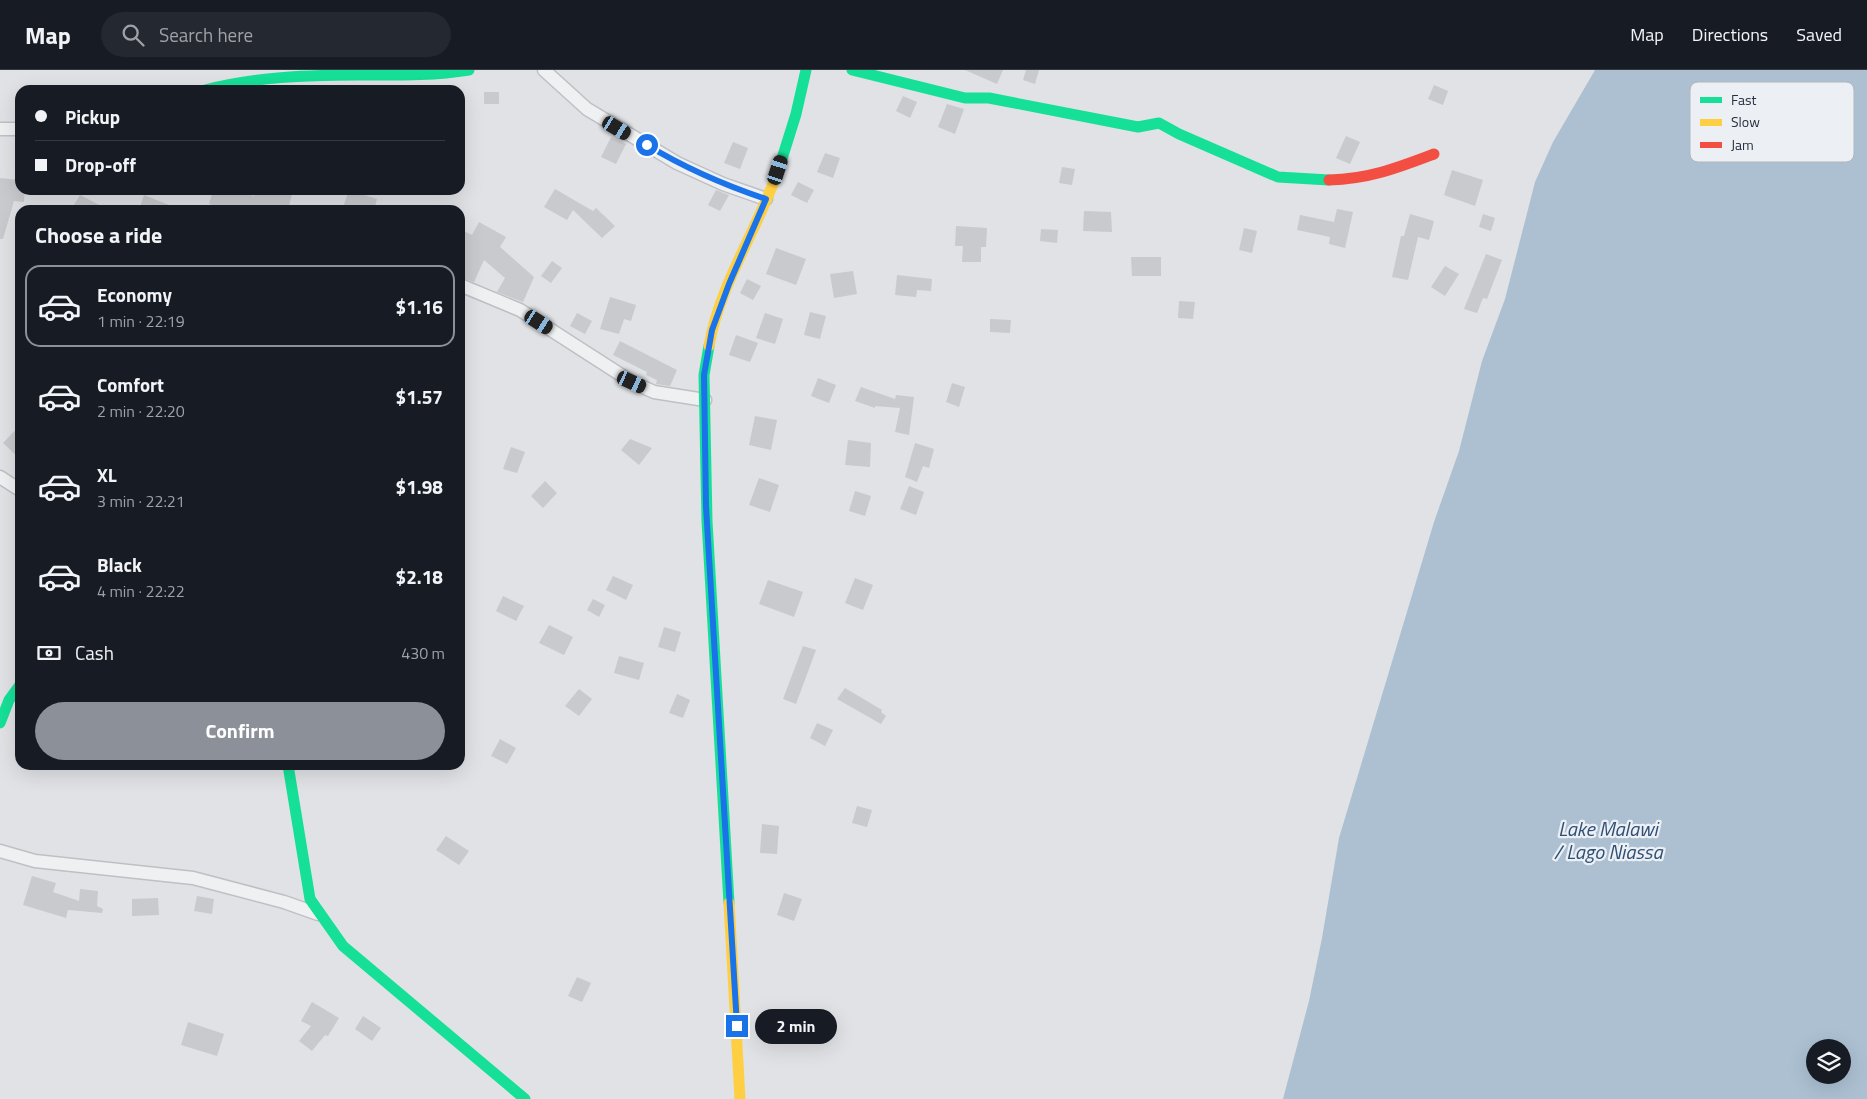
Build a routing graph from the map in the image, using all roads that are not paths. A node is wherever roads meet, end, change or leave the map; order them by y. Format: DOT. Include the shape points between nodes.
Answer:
graph roads {
  1 [pos="469,70"];
  2 [pos="544,70"];
  3 [pos="806,70"];
  4 [pos="852,70"];
  5 [pos="222,85"];
  6 [pos="0,129"];
  7 [pos="15,129"];
  8 [pos="1434,154"];
  9 [pos="766,199"];
  10 [pos="465,287"];
  11 [pos="705,400"];
  12 [pos="0,477"];
  13 [pos="15,487"];
  14 [pos="15,692"];
  15 [pos="0,723"];
  16 [pos="289,770"];
  17 [pos="0,851"];
  18 [pos="318,914"];
  19 [pos="525,1099"];
  20 [pos="740,1099"];
  1 -- 5 [label="street" via="424,76 262,79"];
  2 -- 9 [label="street" via="587,110 678,163"];
  3 -- 9 [label="street" via="793,124"];
  4 -- 8 [label="street" via="964,98 989,98 1138,127 1159,123 1278,177 1358,179"];
  6 -- 7 [label="street"];
  9 -- 11 [label="street" via="712,330 705,361"];
  10 -- 11 [label="street" via="520,310 654,392"];
  11 -- 20 [label="street" via="707,512"];
  12 -- 13 [label="street"];
  14 -- 15 [label="street"];
  16 -- 18 [label="street" via="310,899"];
  17 -- 18 [label="street" via="35,861 194,878"];
  18 -- 19 [label="street" via="343,946"];
}
